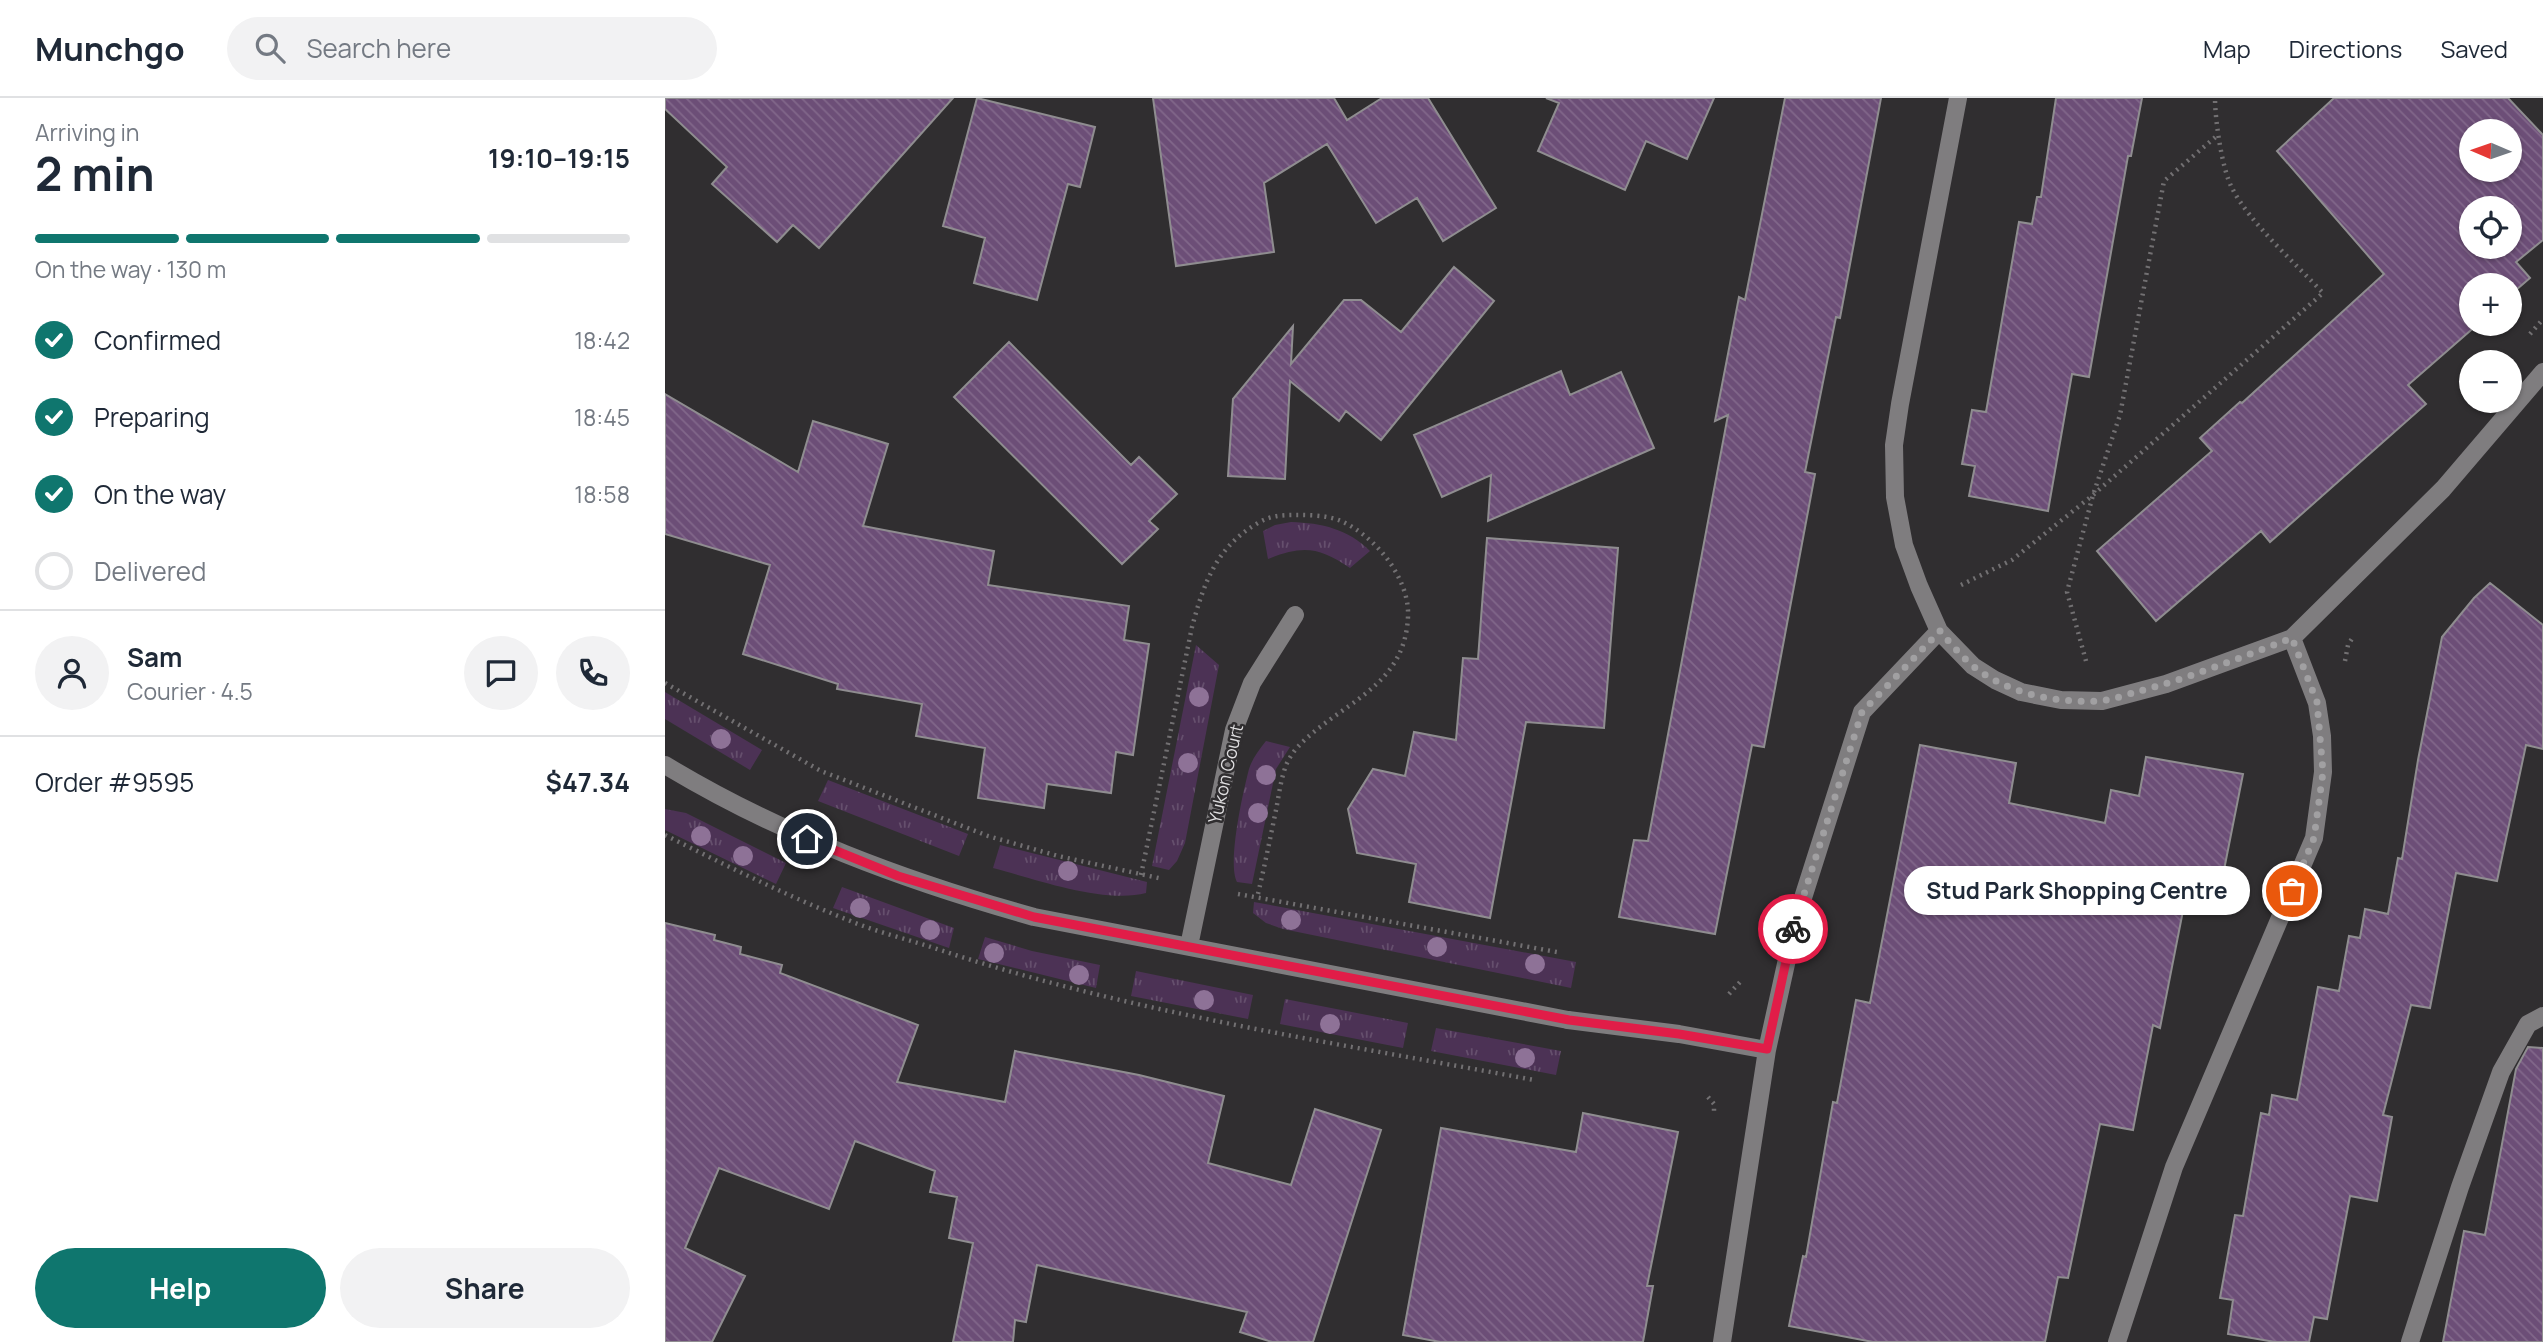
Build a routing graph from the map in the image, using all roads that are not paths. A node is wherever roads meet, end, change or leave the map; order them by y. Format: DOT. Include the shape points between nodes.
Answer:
graph roads {
  1 [pos="1958,98"];
  2 [pos="2543,372"];
  3 [pos="1295,615"];
  4 [pos="1940,631"];
  5 [pos="2292,638"];
  6 [pos="665,765"];
  7 [pos="1189,946"];
  8 [pos="2543,1016"];
  9 [pos="1767,1049"];
  10 [pos="1722,1342"];
  11 [pos="2117,1342"];
  12 [pos="2410,1342"];
  1 -- 4 [label="street" via="1893,444 1895,498 1904,545"];
  2 -- 5 [label="street" via="2443,489"];
  3 -- 7 [label="street, Yukon Court" via="1252,683 1234,730"];
  4 -- 5 [label="street" via="1973,666 2021,692 2061,700 2102,701 2166,684"];
  4 -- 9 [label="street" via="1862,712 1795,923"];
  5 -- 11 [label="street" via="2317,702 2322,736 2323,772 2314,838 2174,1167"];
  6 -- 7 [label="street" via="761,819 898,876 1034,917"];
  7 -- 9 [label="street" via="1569,1020"];
  8 -- 12 [label="street" via="2528,1024 2501,1072"];
  9 -- 10 [label="street"];
}
